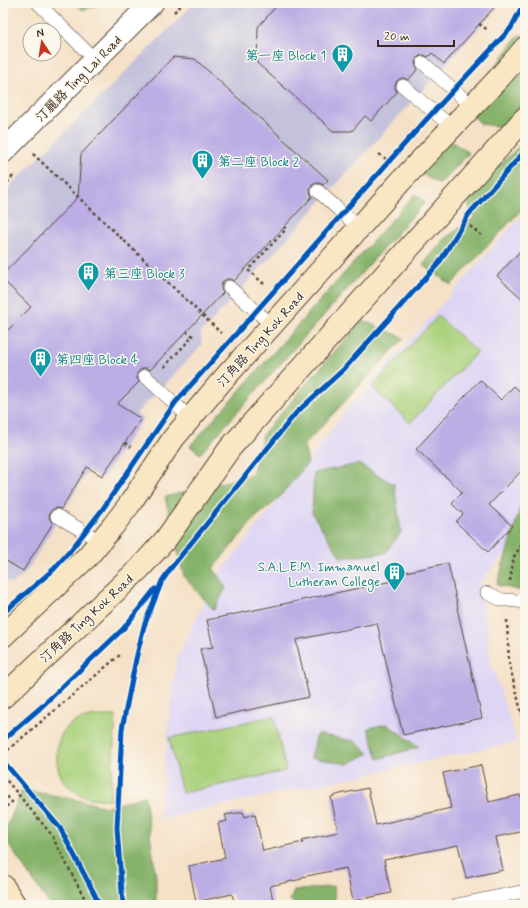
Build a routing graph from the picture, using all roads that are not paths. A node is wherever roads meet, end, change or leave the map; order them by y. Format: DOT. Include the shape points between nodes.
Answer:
graph roads {
  1 [pos="38,3"];
  2 [pos="152,3"];
  3 [pos="525,48"];
  4 [pos="95,60"];
  5 [pos="423,64"];
  6 [pos="403,86"];
  7 [pos="472,106"];
  8 [pos="525,118"];
  9 [pos="452,127"];
  10 [pos="6,144"];
  11 [pos="318,191"];
  12 [pos="359,228"];
  13 [pos="229,287"];
  14 [pos="272,325"];
  15 [pos="145,376"];
  16 [pos="190,418"];
  17 [pos="57,516"];
  18 [pos="100,541"];
  19 [pos="487,593"];
  20 [pos="525,602"];
  21 [pos="3,636"];
  22 [pos="3,697"];
  23 [pos="3,886"];
  24 [pos="525,891"];
  25 [pos="15,905"];
  26 [pos="457,905"];
  1 -- 4 [label="lane"];
  2 -- 4 [label="street, 汀麗路 Ting Lai Road"];
  3 -- 7 [label="main road, 汀角路 Ting Kok Road"];
  4 -- 10 [label="street, 汀麗路 Ting Lai Road"];
  5 -- 7 [label="lane"];
  6 -- 9 [label="lane"];
  7 -- 9 [label="main road, 汀角路 Ting Kok Road"];
  8 -- 22 [label="main road, 汀角路 Ting Kok Road" via="230,448 161,545 140,568"];
  9 -- 12 [label="main road, 汀角路 Ting Kok Road"];
  11 -- 12 [label="lane"];
  12 -- 14 [label="main road, 汀角路 Ting Kok Road"];
  13 -- 14 [label="lane"];
  14 -- 16 [label="main road, 汀角路 Ting Kok Road"];
  15 -- 16 [label="lane"];
  16 -- 18 [label="main road, 汀角路 Ting Kok Road" via="129,505"];
  17 -- 18 [label="lane"];
  18 -- 21 [label="main road, 汀角路 Ting Kok Road" via="88,556"];
  19 -- 20 [label="lane" via="502,600"];
  23 -- 25 [label="main road"];
  24 -- 26 [label="lane"];
}
